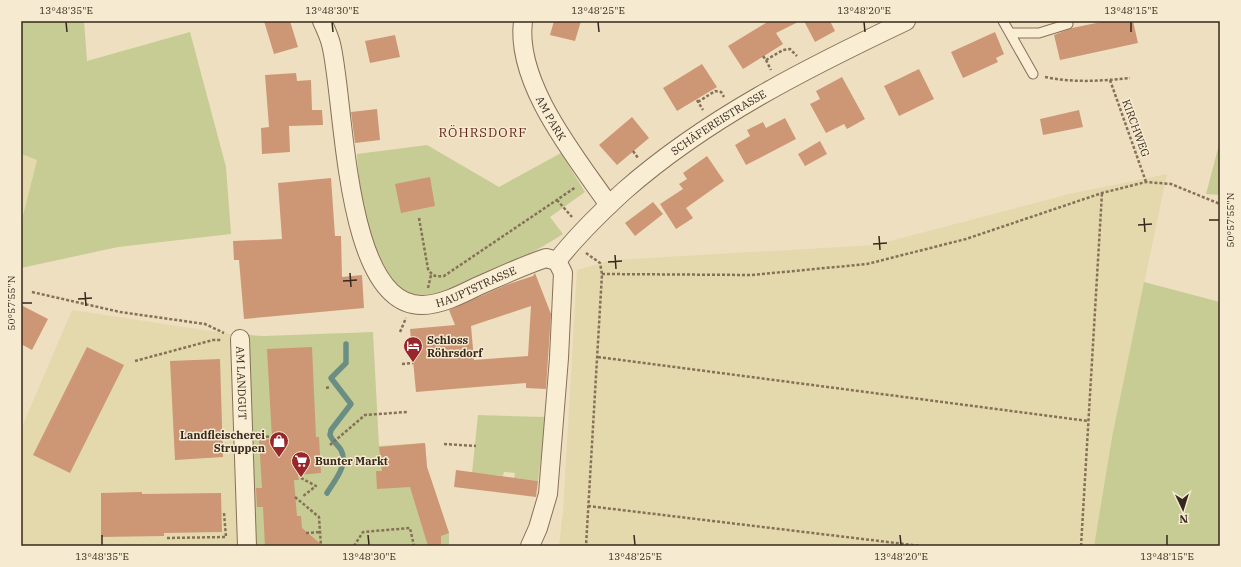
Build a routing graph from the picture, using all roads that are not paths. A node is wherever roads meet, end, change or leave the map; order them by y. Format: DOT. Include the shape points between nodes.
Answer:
graph roads {
  1 [pos="322,21"];
  2 [pos="523,21"];
  3 [pos="906,21"];
  4 [pos="1003,21"];
  5 [pos="1068,24"];
  6 [pos="1010,33"];
  7 [pos="1033,74"];
  8 [pos="609,205"];
  9 [pos="557,261"];
  10 [pos="240,340"];
  11 [pos="247,546"];
  12 [pos="530,546"];
  1 -- 9 [label="street, HAUPTSTRASSE" via="331,44 359,226 371,264 393,295 403,302 422,306 447,300 546,258"];
  2 -- 8 [label="street, AM PARK" via="525,60 532,81 553,121"];
  3 -- 8 [label="street, SCHÄFEREISTRASSE" via="806,70 711,124 648,171"];
  4 -- 6 [label="lane"];
  5 -- 6 [label="lane" via="1039,33"];
  6 -- 7 [label="lane"];
  8 -- 9 [label="street, SCHÄFEREISTRASSE" via="571,242"];
  9 -- 12 [label="street" via="563,273 548,494"];
  10 -- 11 [label="street, AM LANDGUT"];
}
